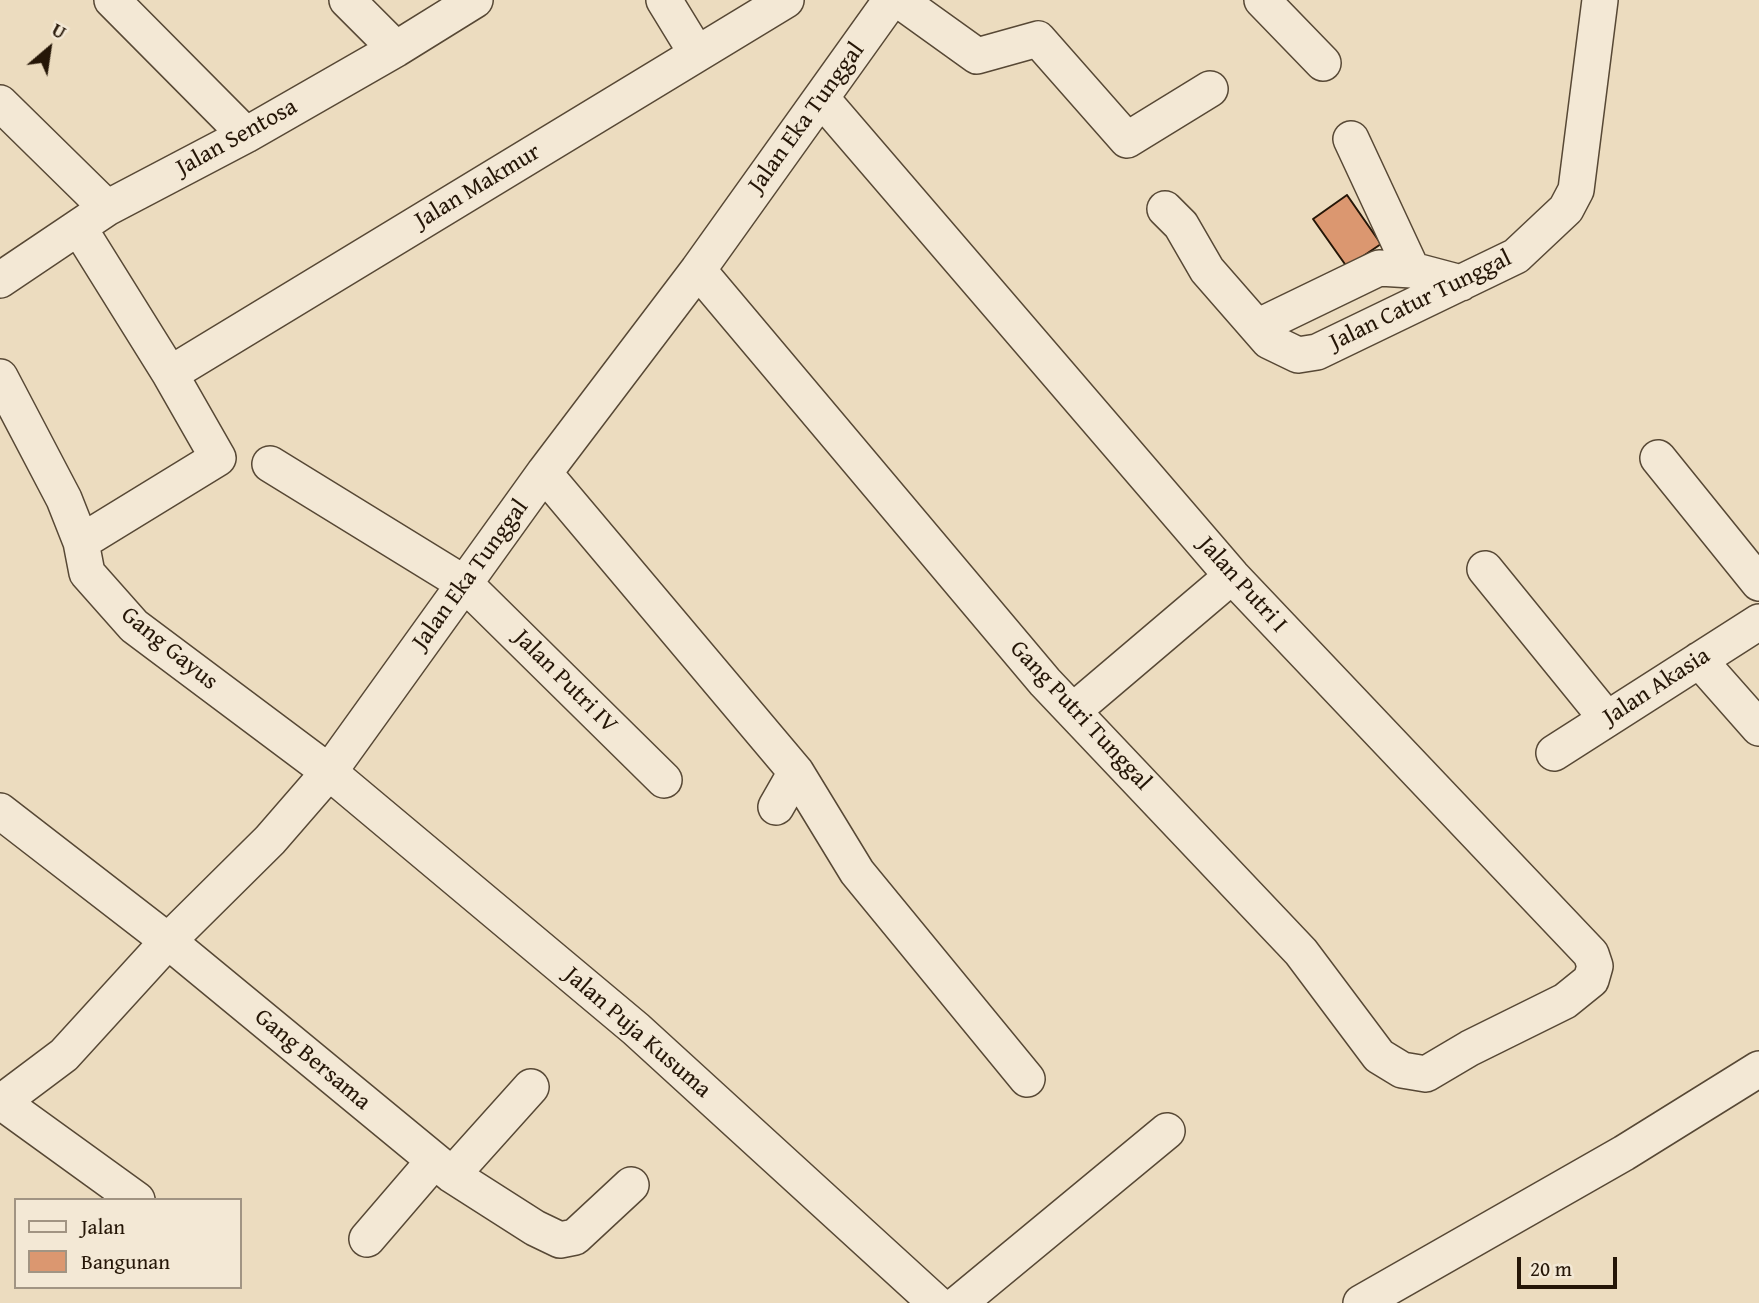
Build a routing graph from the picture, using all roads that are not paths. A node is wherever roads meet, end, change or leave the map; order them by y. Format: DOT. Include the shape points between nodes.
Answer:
graph roads {
  1 [pos="112,0"];
  2 [pos="347,0"];
  3 [pos="475,0"];
  4 [pos="664,0"];
  5 [pos="786,0"];
  6 [pos="891,0"];
  7 [pos="899,0"];
  8 [pos="1262,0"];
  9 [pos="1600,0"];
  10 [pos="396,49"];
  11 [pos="697,54"];
  12 [pos="1323,62"];
  13 [pos="1210,89"];
  14 [pos="821,98"];
  15 [pos="0,103"];
  16 [pos="246,135"];
  17 [pos="1351,139"];
  18 [pos="107,208"];
  19 [pos="1164,209"];
  20 [pos="79,229"];
  21 [pos="698,270"];
  22 [pos="1412,271"];
  23 [pos="0,280"];
  24 [pos="1461,283"];
  25 [pos="1257,327"];
  26 [pos="170,374"];
  27 [pos="0,377"];
  28 [pos="1658,458"];
  29 [pos="270,464"];
  30 [pos="544,473"];
  31 [pos="81,542"];
  32 [pos="1485,569"];
  33 [pos="1232,576"];
  34 [pos="1759,583"];
  35 [pos="465,584"];
  36 [pos="1759,622"];
  37 [pos="1699,660"];
  38 [pos="1073,711"];
  39 [pos="1607,719"];
  40 [pos="1759,728"];
  41 [pos="1554,753"];
  42 [pos="329,772"];
  43 [pos="796,772"];
  44 [pos="664,780"];
  45 [pos="776,807"];
  46 [pos="0,811"];
  47 [pos="168,941"];
  48 [pos="1498,1034"];
  49 [pos="1759,1069"];
  50 [pos="1027,1079"];
  51 [pos="531,1087"];
  52 [pos="1,1102"];
  53 [pos="1167,1131"];
  54 [pos="443,1168"];
  55 [pos="631,1185"];
  56 [pos="133,1198"];
  57 [pos="367,1239"];
  58 [pos="936,1303"];
  59 [pos="959,1303"];
  60 [pos="1361,1303"];
  1 -- 16 [label="street"];
  2 -- 10 [label="street"];
  3 -- 10 [label="street, Jalan Sentosa"];
  4 -- 11 [label="street"];
  5 -- 11 [label="street, Jalan Makmur"];
  6 -- 14 [label="street, Jalan Eka Tunggal"];
  7 -- 13 [label="street" via="977,56 1038,39 1127,140"];
  8 -- 12 [label="street"];
  9 -- 24 [label="street, Jalan Catur Tunggal" via="1576,190 1566,209 1516,256"];
  10 -- 16 [label="street, Jalan Sentosa"];
  11 -- 26 [label="street, Jalan Makmur"];
  14 -- 21 [label="street, Jalan Eka Tunggal"];
  14 -- 33 [label="street, Jalan Putri I"];
  15 -- 18 [label="street"];
  16 -- 18 [label="street, Jalan Sentosa"];
  17 -- 22 [label="street"];
  18 -- 20 [label="street, Jalan Sentosa"];
  19 -- 25 [label="street" via="1181,225 1207,270"];
  20 -- 23 [label="street, Jalan Sentosa"];
  20 -- 26 [label="street"];
  21 -- 30 [label="street, Jalan Eka Tunggal"];
  21 -- 38 [label="street, Gang Putri Tunggal"];
  22 -- 24 [label="street"];
  22 -- 25 [label="street" via="1378,268"];
  24 -- 25 [label="street, Jalan Catur Tunggal" via="1317,352 1298,355 1269,341"];
  26 -- 31 [label="street" via="218,458"];
  27 -- 31 [label="street, Gang Gayus" via="64,499"];
  28 -- 34 [label="street"];
  29 -- 35 [label="street, Jalan Putri IV"];
  30 -- 35 [label="street, Jalan Eka Tunggal"];
  30 -- 43 [label="street"];
  31 -- 42 [label="street, Gang Gayus" via="87,573 134,626"];
  32 -- 39 [label="street"];
  33 -- 38 [label="street"];
  33 -- 48 [label="street, Jalan Putri I" via="1591,954 1595,966 1591,980 1565,1001"];
  35 -- 42 [label="street, Jalan Eka Tunggal"];
  35 -- 44 [label="street, Jalan Putri IV"];
  36 -- 37 [label="street, Jalan Akasia"];
  37 -- 39 [label="street, Jalan Akasia"];
  37 -- 40 [label="street"];
  38 -- 48 [label="street, Gang Putri Tunggal" via="1301,952 1379,1056 1402,1070 1426,1073"];
  39 -- 41 [label="street, Jalan Akasia"];
  42 -- 47 [label="street, Jalan Eka Tunggal" via="270,840"];
  42 -- 58 [label="street, Jalan Puja Kusuma" via="636,1029"];
  43 -- 45 [label="street"];
  43 -- 50 [label="street" via="857,872"];
  46 -- 47 [label="street, Gang Bersama"];
  47 -- 52 [label="street, Jalan Eka Tunggal" via="64,1055"];
  47 -- 54 [label="street, Gang Bersama"];
  49 -- 60 [label="street" via="1624,1153"];
  51 -- 54 [label="street"];
  52 -- 56 [label="street"];
  53 -- 59 [label="street"];
  54 -- 55 [label="street, Gang Bersama" via="560,1240 575,1237"];
  54 -- 57 [label="street"];
}
